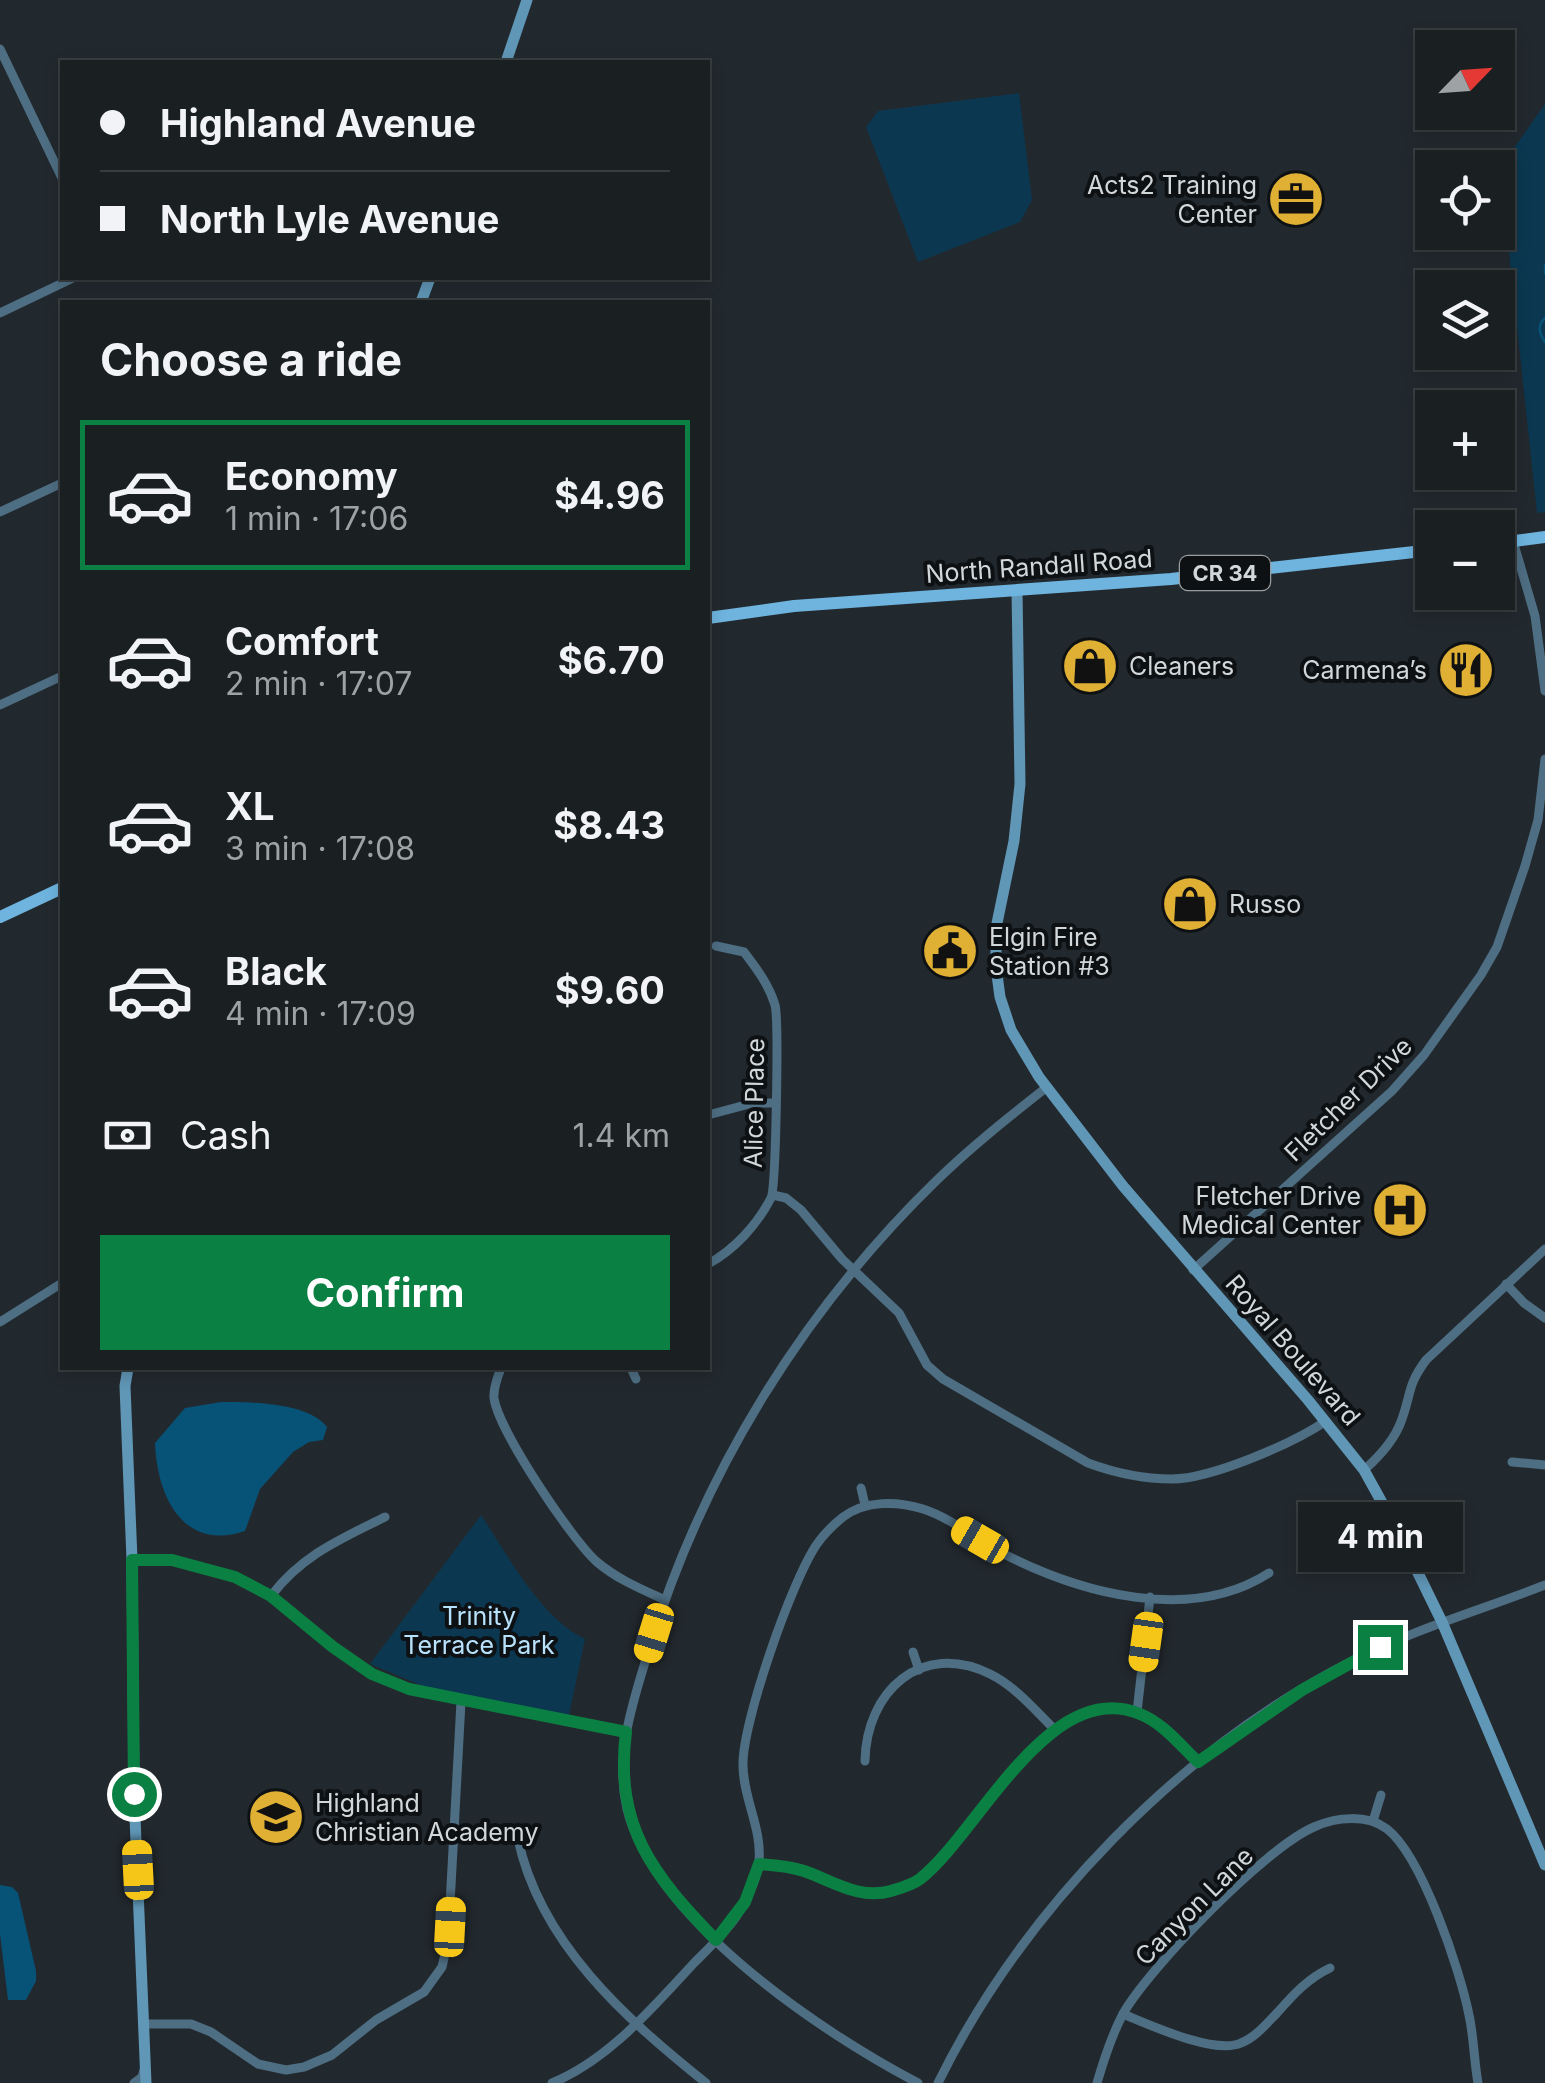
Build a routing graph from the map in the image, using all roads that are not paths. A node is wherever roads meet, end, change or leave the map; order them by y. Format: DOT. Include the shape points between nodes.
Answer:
graph roads {
  1 [pos="527,0"];
  2 [pos="0,48"];
  3 [pos="507,60"];
  4 [pos="60,174"];
  5 [pos="70,280"];
  6 [pos="0,313"];
  7 [pos="60,484"];
  8 [pos="0,512"];
  9 [pos="1545,537"];
  10 [pos="1515,541"];
  11 [pos="1515,548"];
  12 [pos="1415,552"];
  13 [pos="1017,590"];
  14 [pos="710,618"];
  15 [pos="60,677"];
  16 [pos="1545,691"];
  17 [pos="0,704"];
  18 [pos="1545,760"];
  19 [pos="1541,821"];
  20 [pos="60,889"];
  21 [pos="0,917"];
  22 [pos="716,946"];
  23 [pos="1046,1087"];
  24 [pos="774,1103"];
  25 [pos="710,1114"];
  26 [pos="773,1195"];
  27 [pos="1545,1249"];
  28 [pos="710,1263"];
  29 [pos="1194,1270"];
  30 [pos="855,1271"];
  31 [pos="60,1284"];
  32 [pos="1506,1284"];
  33 [pos="1545,1318"];
  34 [pos="0,1322"];
  35 [pos="128,1370"];
  36 [pos="501,1370"];
  37 [pos="632,1370"];
  38 [pos="1399,1375"];
  39 [pos="636,1379"];
  40 [pos="1411,1380"];
  41 [pos="1326,1421"];
  42 [pos="1512,1462"];
  43 [pos="1545,1465"];
  44 [pos="1364,1470"];
  45 [pos="861,1488"];
  46 [pos="866,1505"];
  47 [pos="385,1517"];
  48 [pos="132,1560"];
  49 [pos="1269,1572"];
  50 [pos="1545,1585"];
  51 [pos="271,1596"];
  52 [pos="1150,1597"];
  53 [pos="665,1600"];
  54 [pos="1442,1622"];
  55 [pos="913,1652"];
  56 [pos="919,1670"];
  57 [pos="460,1702"];
  58 [pos="1136,1712"];
  59 [pos="1055,1730"];
  60 [pos="626,1732"];
  61 [pos="865,1762"];
  62 [pos="1198,1762"];
  63 [pos="1381,1794"];
  64 [pos="1373,1821"];
  65 [pos="518,1839"];
  66 [pos="759,1864"];
  67 [pos="1545,1864"];
  68 [pos="716,1940"];
  69 [pos="1330,1968"];
  70 [pos="1123,2014"];
  71 [pos="635,2023"];
  72 [pos="145,2024"];
  73 [pos="145,2067"];
  74 [pos="556,2082"];
  75 [pos="134,2083"];
  76 [pos="146,2083"];
  77 [pos="706,2083"];
  78 [pos="918,2083"];
  79 [pos="938,2083"];
  80 [pos="1097,2083"];
  81 [pos="1478,2083"];
  1 -- 3 [label="street"];
  2 -- 4 [label="street"];
  5 -- 6 [label="street"];
  7 -- 8 [label="street"];
  9 -- 10 [label="main road"];
  11 -- 16 [label="street" via="1535,616"];
  12 -- 13 [label="main road, North Randall Road / CR 34"];
  13 -- 14 [label="main road, North Randall Road / CR 34"];
  13 -- 23 [label="street, Royal Boulevard" via="1020,784 996,928 996,968 1011,1030"];
  15 -- 17 [label="street"];
  18 -- 19 [label="street, Fletcher Drive"];
  19 -- 29 [label="street, Fletcher Drive" via="1497,947 1424,1055"];
  20 -- 21 [label="main road"];
  22 -- 24 [label="street, Alice Place" via="744,952 776,1008"];
  23 -- 29 [label="street, Royal Boulevard"];
  23 -- 30 [label="street" via="936,1181"];
  24 -- 25 [label="street"];
  24 -- 26 [label="street, Alice Place"];
  26 -- 28 [label="street, Alice Place" via="744,1236"];
  26 -- 30 [label="street" via="801,1210"];
  27 -- 32 [label="street"];
  29 -- 41 [label="street, Royal Boulevard"];
  30 -- 41 [label="street" via="899,1313 927,1365 943,1379 1111,1472 1177,1479 1294,1441"];
  30 -- 53 [label="street" via="757,1406"];
  31 -- 34 [label="street"];
  32 -- 33 [label="street"];
  32 -- 40 [label="street"];
  35 -- 48 [label="street"];
  36 -- 53 [label="street" via="494,1398 499,1412 580,1545 610,1572"];
  37 -- 39 [label="street"];
  38 -- 40 [label="street"];
  40 -- 44 [label="street" via="1395,1435"];
  41 -- 44 [label="street, Royal Boulevard"];
  42 -- 43 [label="street"];
  44 -- 54 [label="street, Royal Boulevard"];
  45 -- 46 [label="street"];
  46 -- 52 [label="street" via="924,1510 1037,1570 1102,1592"];
  46 -- 66 [label="street" via="834,1524 815,1547 748,1726 743,1777"];
  47 -- 51 [label="street" via="315,1551"];
  48 -- 51 [label="street" via="203,1566"];
  48 -- 72 [label="street"];
  49 -- 52 [label="street" via="1214,1594"];
  50 -- 54 [label="street"];
  51 -- 57 [label="street" via="372,1674"];
  52 -- 58 [label="street"];
  53 -- 60 [label="street"];
  54 -- 62 [label="street" via="1302,1690"];
  54 -- 67 [label="street, Royal Boulevard"];
  55 -- 56 [label="street"];
  56 -- 59 [label="street" via="960,1666 987,1672"];
  56 -- 61 [label="street" via="882,1698 867,1728"];
  57 -- 60 [label="street"];
  57 -- 72 [label="street" via="448,1941 442,1967 424,1992 324,2060 295,2069 258,2064 202,2028"];
  58 -- 59 [label="street" via="1089,1713"];
  58 -- 62 [label="street"];
  59 -- 66 [label="street" via="916,1882 866,1893 787,1866"];
  60 -- 68 [label="street" via="622,1779 636,1836 658,1874"];
  62 -- 79 [label="street" via="1106,1848 1053,1909 989,1994"];
  63 -- 64 [label="street"];
  64 -- 70 [label="street, Canyon Lane" via="1326,1822 1296,1836 1182,1941"];
  64 -- 81 [label="street" via="1407,1851 1436,1914 1469,2012"];
  65 -- 71 [label="street" via="548,1919"];
  66 -- 68 [label="street" via="745,1902"];
  68 -- 71 [label="street"];
  68 -- 78 [label="street" via="782,1998"];
  69 -- 70 [label="street" via="1232,2046"];
  70 -- 80 [label="street, Canyon Lane"];
  71 -- 74 [label="street"];
  71 -- 77 [label="street"];
  72 -- 73 [label="street"];
  73 -- 75 [label="street"];
  73 -- 76 [label="street"];
}
